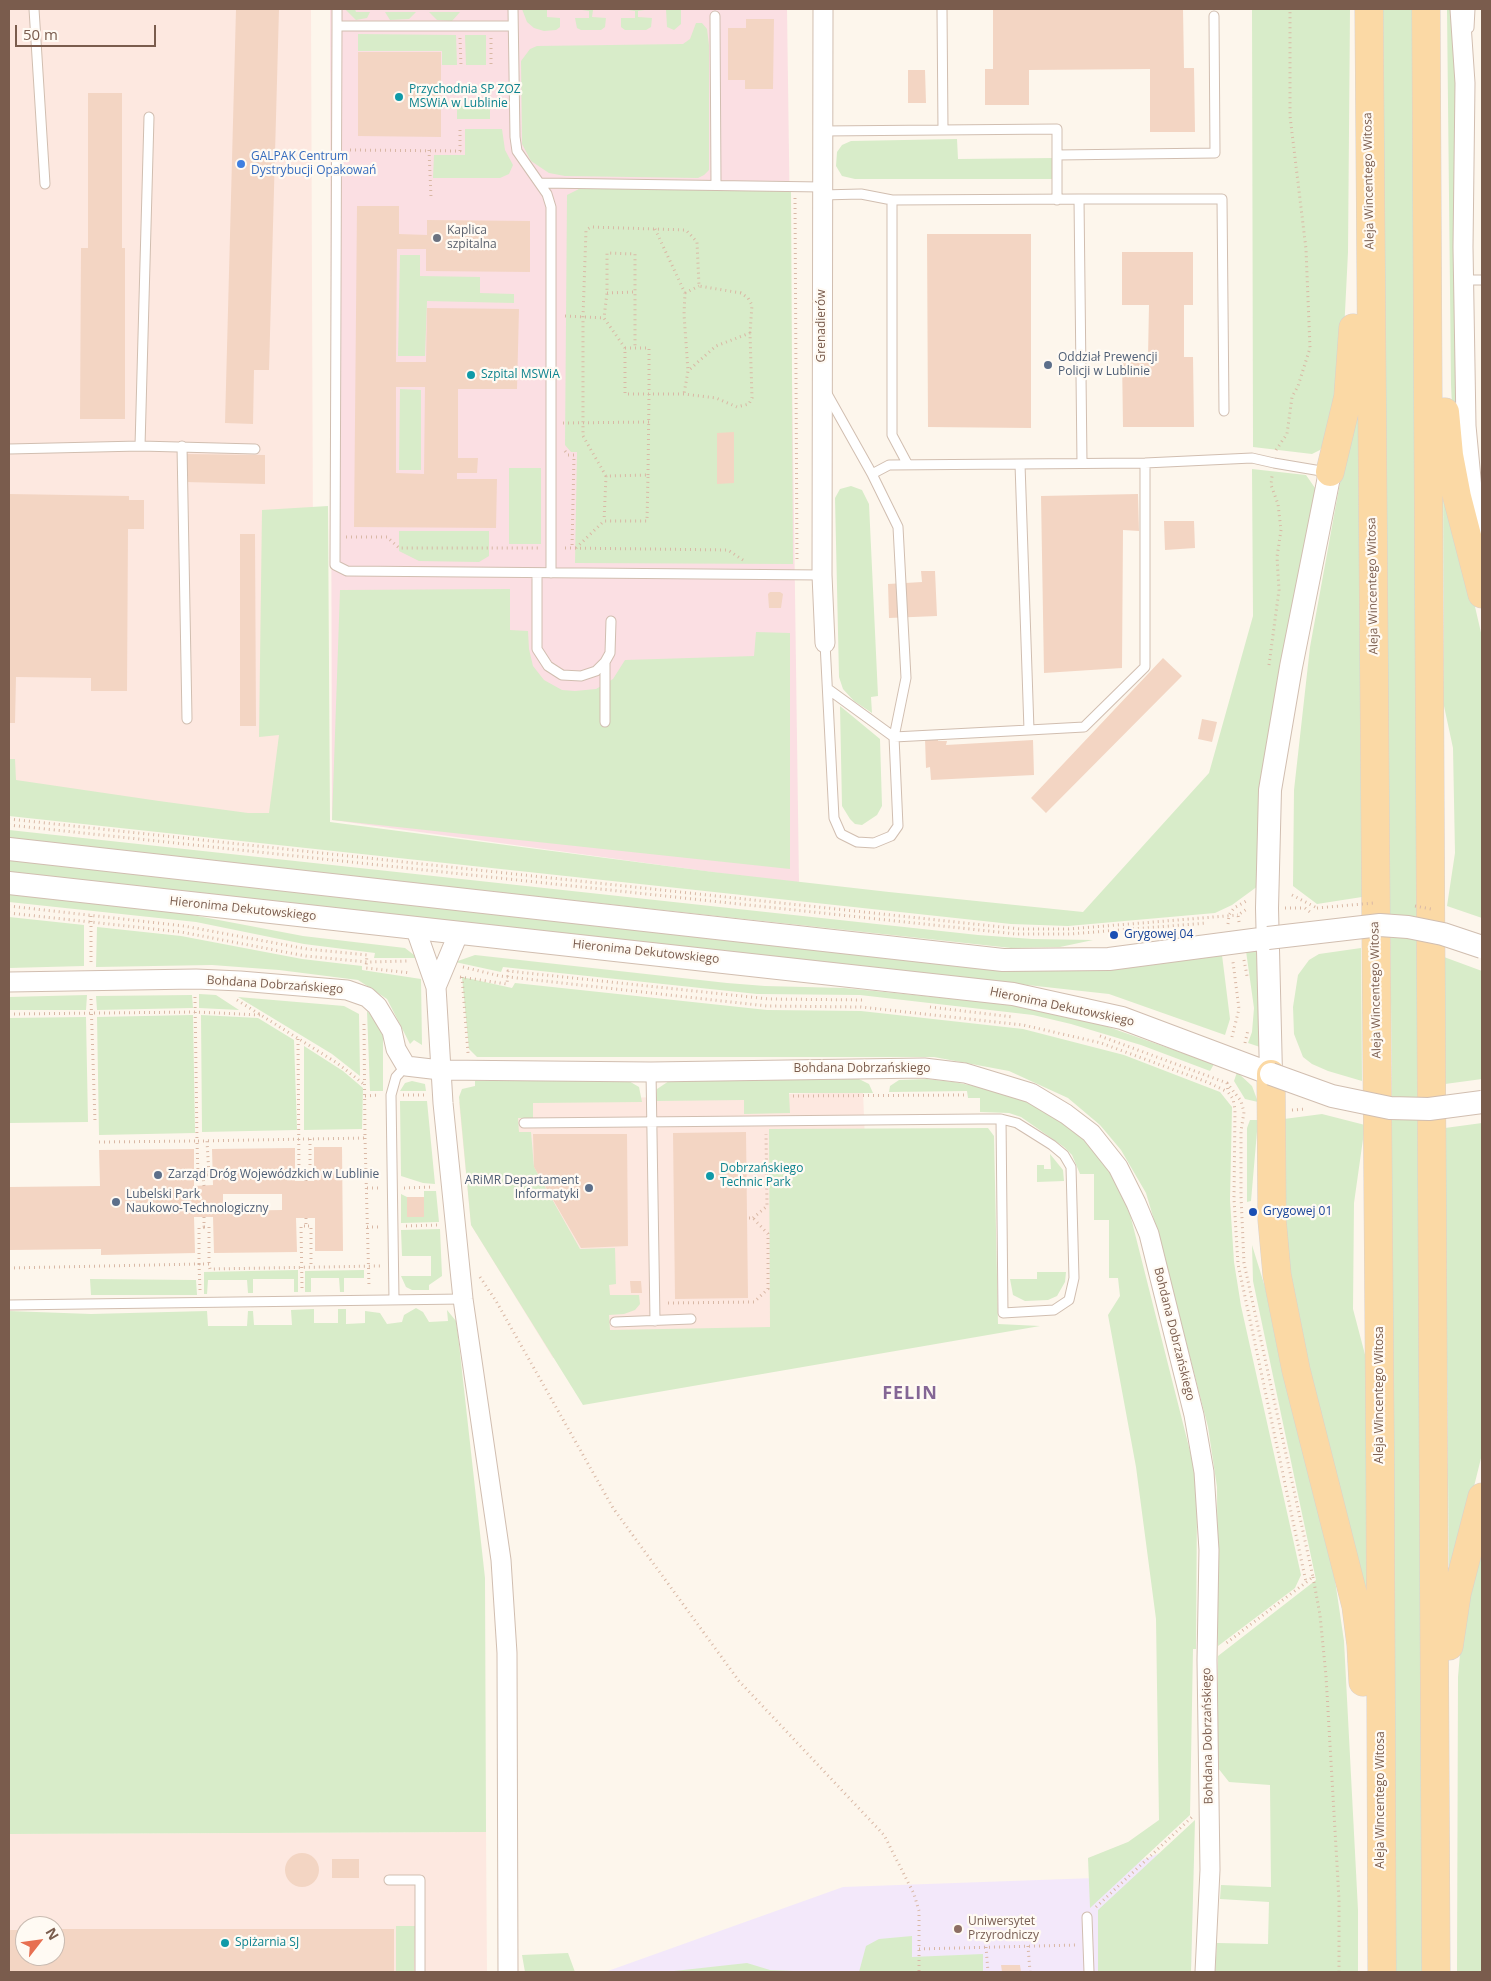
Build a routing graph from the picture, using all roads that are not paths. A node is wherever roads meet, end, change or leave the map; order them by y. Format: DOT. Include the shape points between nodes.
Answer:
graph roads {
  1 [pos="34,9"];
  2 [pos="337,9"];
  3 [pos="513,9"];
  4 [pos="822,9"];
  5 [pos="942,9"];
  6 [pos="1368,9"];
  7 [pos="1426,9"];
  8 [pos="1460,9"];
  9 [pos="1470,9"];
  10 [pos="715,16"];
  11 [pos="1214,16"];
  12 [pos="337,26"];
  13 [pos="513,26"];
  14 [pos="1465,83"];
  15 [pos="1368,110"];
  16 [pos="148,117"];
  17 [pos="1428,122"];
  18 [pos="943,129"];
  19 [pos="822,131"];
  20 [pos="1057,155"];
  21 [pos="541,183"];
  22 [pos="44,184"];
  23 [pos="716,184"];
  24 [pos="822,191"];
  25 [pos="892,200"];
  26 [pos="1057,200"];
  27 [pos="1079,200"];
  28 [pos="1473,280"];
  29 [pos="822,386"];
  30 [pos="1224,411"];
  31 [pos="140,446"];
  32 [pos="182,446"];
  33 [pos="9,448"];
  34 [pos="255,449"];
  35 [pos="1082,463"];
  36 [pos="1145,463"];
  37 [pos="1020,464"];
  38 [pos="908,465"];
  39 [pos="1330,472"];
  40 [pos="872,474"];
  41 [pos="1482,561"];
  42 [pos="537,573"];
  43 [pos="551,573"];
  44 [pos="822,575"];
  45 [pos="1482,594"];
  46 [pos="611,622"];
  47 [pos="825,643"];
  48 [pos="605,662"];
  49 [pos="828,689"];
  50 [pos="187,719"];
  51 [pos="606,722"];
  52 [pos="1029,730"];
  53 [pos="894,738"];
  54 [pos="9,850"];
  55 [pos="9,883"];
  56 [pos="415,927"];
  57 [pos="459,932"];
  58 [pos="1268,938"];
  59 [pos="1482,947"];
  60 [pos="437,973"];
  61 [pos="9,982"];
  62 [pos="406,1066"];
  63 [pos="440,1070"];
  64 [pos="651,1072"];
  65 [pos="1271,1074"];
  66 [pos="1482,1102"];
  67 [pos="1001,1119"];
  68 [pos="650,1122"];
  69 [pos="524,1123"];
  70 [pos="394,1299"];
  71 [pos="463,1300"];
  72 [pos="9,1305"];
  73 [pos="691,1319"];
  74 [pos="655,1321"];
  75 [pos="615,1322"];
  76 [pos="1482,1497"];
  77 [pos="1436,1727"];
  78 [pos="389,1880"];
  79 [pos="1087,1917"];
  80 [pos="1381,1933"];
  81 [pos="420,1972"];
  82 [pos="508,1972"];
  83 [pos="1089,1972"];
  84 [pos="1205,1972"];
  85 [pos="1382,1972"];
  86 [pos="1436,1972"];
  1 -- 22 [label="lane"];
  2 -- 12 [label="lane"];
  3 -- 13 [label="lane"];
  4 -- 19 [label="street, Grenadierów"];
  5 -- 18 [label="lane"];
  6 -- 15 [label="main road, Aleja Wincentego Witosa"];
  7 -- 17 [label="main road"];
  8 -- 14 [label="street"];
  9 -- 14 [label="lane"];
  10 -- 23 [label="lane"];
  11 -- 20 [label="lane" via="1215,153"];
  12 -- 13 [label="lane"];
  12 -- 42 [label="lane" via="335,564 347,572"];
  13 -- 21 [label="lane" via="517,150"];
  14 -- 28 [label="street"];
  15 -- 39 [label="main road" via="1351,376"];
  15 -- 80 [label="main road, Aleja Wincentego Witosa"];
  16 -- 31 [label="lane"];
  17 -- 45 [label="main road" via="1442,259 1449,455"];
  17 -- 77 [label="main road"];
  18 -- 19 [label="lane"];
  18 -- 20 [label="lane" via="1057,129"];
  19 -- 24 [label="street, Grenadierów"];
  20 -- 26 [label="lane"];
  21 -- 23 [label="lane"];
  21 -- 43 [label="lane" via="551,207"];
  23 -- 24 [label="lane" via="795,186"];
  24 -- 25 [label="lane"];
  24 -- 29 [label="street, Grenadierów"];
  25 -- 26 [label="lane"];
  25 -- 38 [label="lane" via="892,434"];
  26 -- 27 [label="lane"];
  27 -- 30 [label="lane" via="1222,199"];
  27 -- 35 [label="lane"];
  28 -- 41 [label="street" via="1470,473"];
  29 -- 40 [label="lane"];
  29 -- 44 [label="street, Grenadierów"];
  31 -- 32 [label="lane"];
  31 -- 33 [label="lane"];
  32 -- 34 [label="lane"];
  32 -- 50 [label="lane"];
  35 -- 36 [label="lane"];
  35 -- 37 [label="lane"];
  36 -- 39 [label="lane" via="1252,458"];
  36 -- 52 [label="lane" via="1145,667 1084,727"];
  37 -- 38 [label="lane"];
  37 -- 52 [label="lane"];
  38 -- 40 [label="lane" via="889,465"];
  39 -- 58 [label="street" via="1272,774 1268,822"];
  40 -- 53 [label="lane" via="898,528 906,678"];
  42 -- 43 [label="lane"];
  42 -- 48 [label="lane" via="537,649 548,666 562,675 582,676 596,671"];
  43 -- 44 [label="lane"];
  44 -- 47 [label="street, Grenadierów"];
  46 -- 48 [label="lane" via="610,653"];
  47 -- 49 [label="lane"];
  48 -- 51 [label="lane"];
  49 -- 53 [label="lane"];
  49 -- 53 [label="lane" via="834,818 841,834 857,842 874,843 891,836 898,826"];
  52 -- 53 [label="lane"];
  54 -- 58 [label="street" via="996,959 1108,959"];
  55 -- 56 [label="street, Hieronima Dekutowskiego"];
  56 -- 57 [label="street, Hieronima Dekutowskiego"];
  56 -- 60 [label="street"];
  57 -- 60 [label="street"];
  57 -- 65 [label="street, Hieronima Dekutowskiego" via="1013,994 1122,1018"];
  58 -- 59 [label="street, bridge" via="1380,925 1443,934"];
  58 -- 65 [label="street"];
  60 -- 63 [label="street"];
  61 -- 62 [label="street, Bohdana Dobrzańskiego" via="240,981 346,990 367,997 377,1006 392,1031 396,1049"];
  62 -- 63 [label="street, Bohdana Dobrzańskiego"];
  62 -- 70 [label="lane" via="396,1077 392,1095"];
  63 -- 64 [label="street, Bohdana Dobrzańskiego"];
  63 -- 71 [label="street"];
  64 -- 68 [label="lane"];
  64 -- 84 [label="street, Bohdana Dobrzańskiego" via="924,1068 965,1073 1031,1093 1066,1114 1091,1133 1118,1167 1149,1234 1194,1415 1209,1513 1210,1870"];
  65 -- 66 [label="street, Hieronima Dekutowskiego, bridge" via="1332,1096 1390,1108 1429,1109"];
  65 -- 80 [label="main road" via="1272,1220 1276,1275 1296,1370 1356,1606 1363,1669 1366,1852"];
  67 -- 67 [label="lane" via="1017,1123 1052,1145 1064,1155 1071,1167 1074,1278 1069,1300 1054,1310 1003,1313"];
  67 -- 68 [label="lane"];
  68 -- 69 [label="lane"];
  68 -- 74 [label="lane"];
  70 -- 71 [label="lane"];
  70 -- 72 [label="lane"];
  71 -- 82 [label="street" via="501,1560 507,1653"];
  73 -- 74 [label="lane"];
  74 -- 75 [label="lane"];
  76 -- 77 [label="main road" via="1457,1593"];
  77 -- 86 [label="main road"];
  78 -- 81 [label="lane" via="420,1880"];
  79 -- 83 [label="lane"];
  80 -- 85 [label="main road, Aleja Wincentego Witosa"];
}
